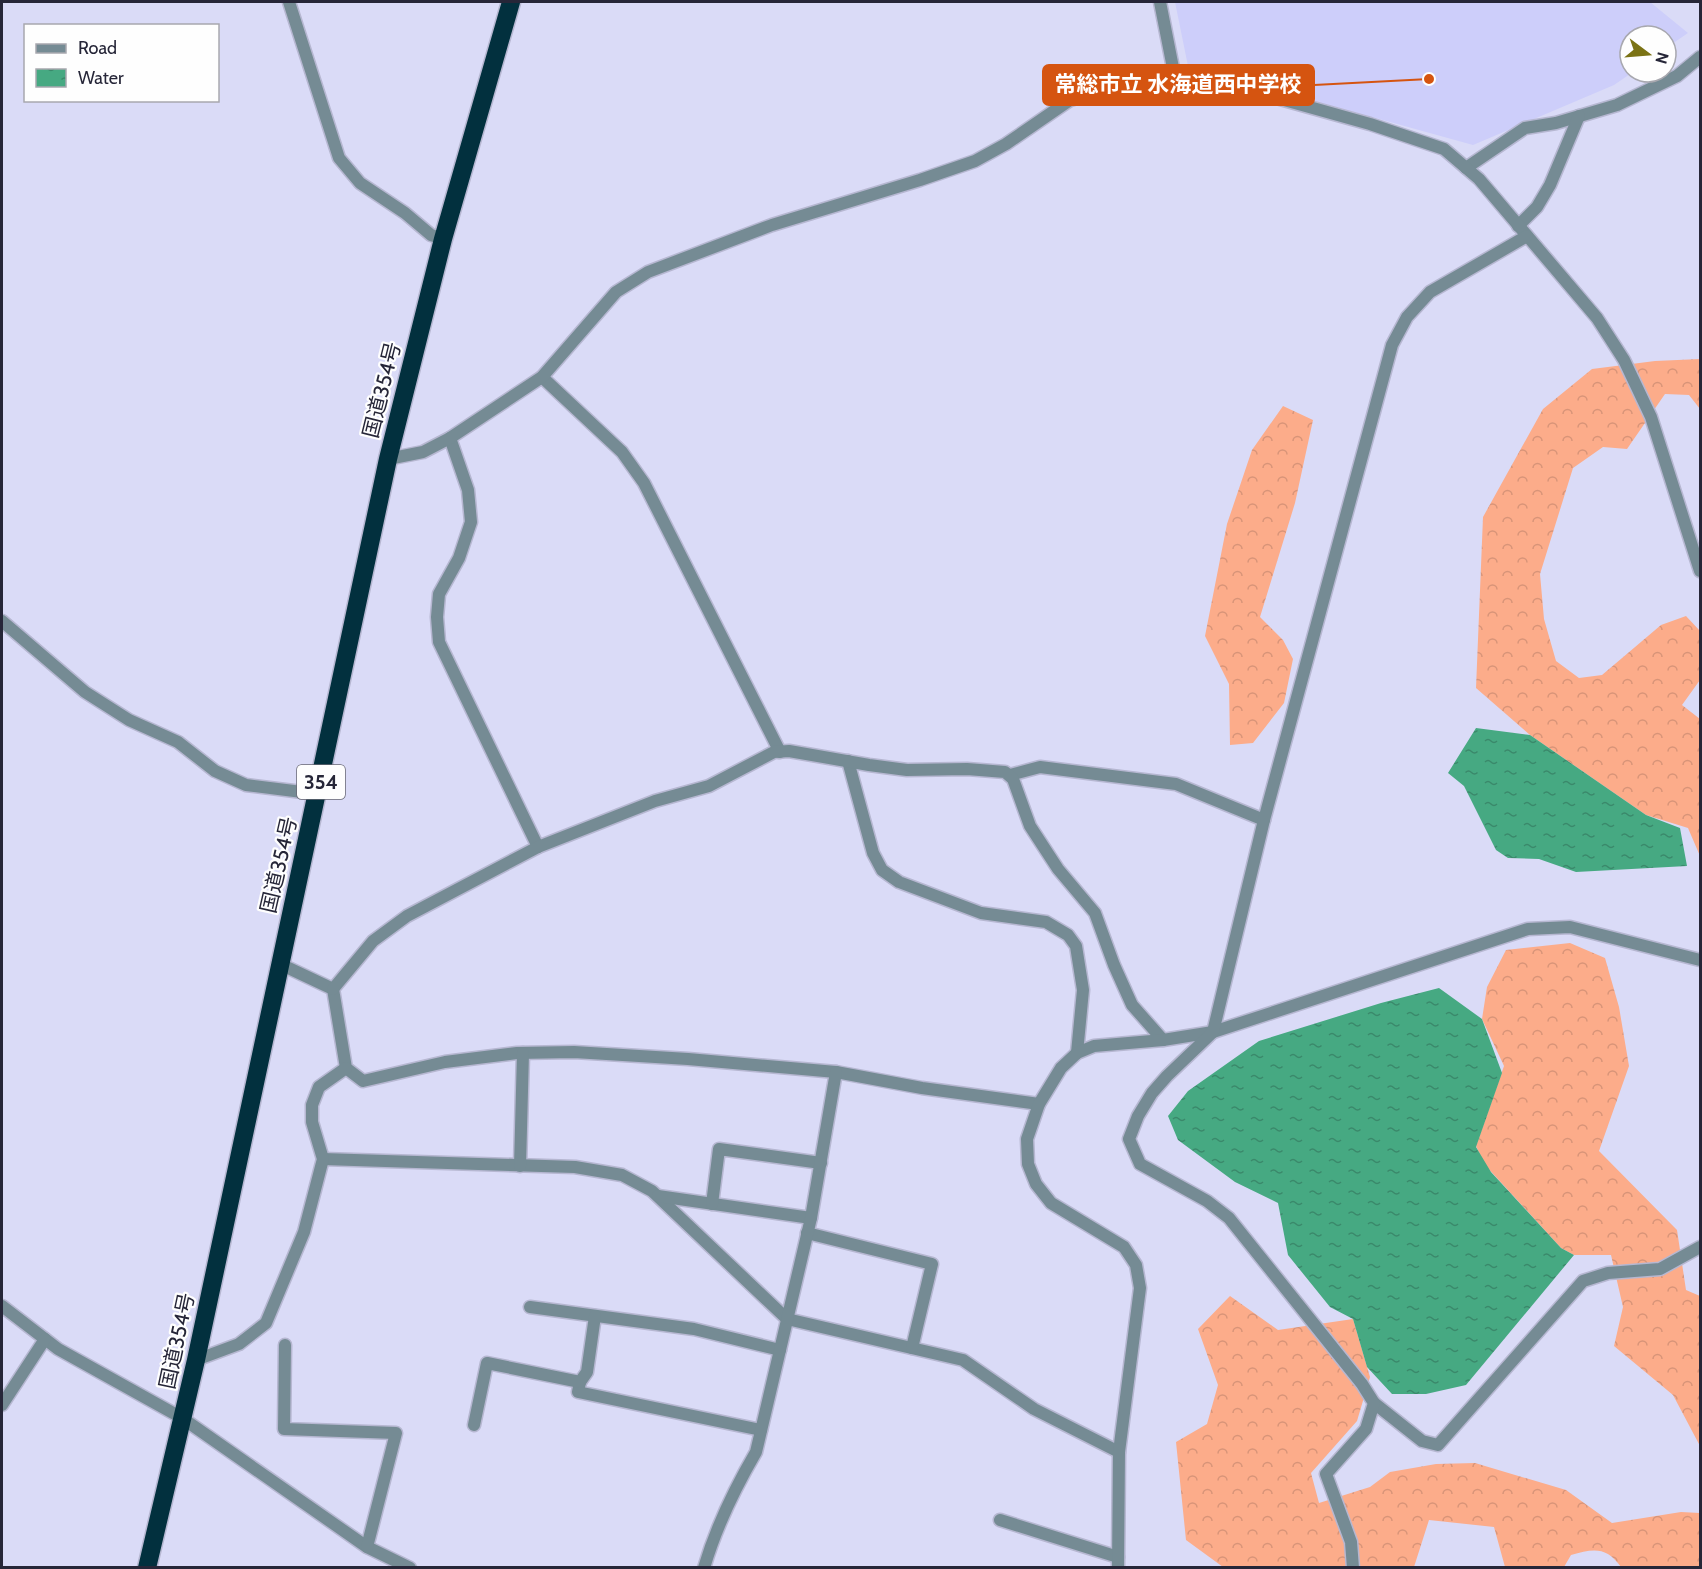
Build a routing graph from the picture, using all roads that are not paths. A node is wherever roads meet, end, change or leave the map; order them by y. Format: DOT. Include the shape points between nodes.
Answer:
graph roads {
  1 [pos="289,2"];
  2 [pos="511,2"];
  3 [pos="1160,2"];
  4 [pos="1701,57"];
  5 [pos="1175,78"];
  6 [pos="1579,116"];
  7 [pos="1466,168"];
  8 [pos="1522,231"];
  9 [pos="444,239"];
  10 [pos="542,377"];
  11 [pos="450,438"];
  12 [pos="388,459"];
  13 [pos="1701,571"];
  14 [pos="2,621"];
  15 [pos="780,752"];
  16 [pos="848,761"];
  17 [pos="1010,776"];
  18 [pos="318,794"];
  19 [pos="1264,820"];
  20 [pos="538,847"];
  21 [pos="1701,960"];
  22 [pos="280,964"];
  23 [pos="333,989"];
  24 [pos="1213,1032"];
  25 [pos="1163,1040"];
  26 [pos="523,1053"];
  27 [pos="1077,1053"];
  28 [pos="346,1068"];
  29 [pos="836,1072"];
  30 [pos="1039,1104"];
  31 [pos="323,1160"];
  32 [pos="820,1163"];
  33 [pos="520,1166"];
  34 [pos="658,1196"];
  35 [pos="712,1204"];
  36 [pos="811,1218"];
  37 [pos="807,1233"];
  38 [pos="1701,1246"];
  39 [pos="2,1306"];
  40 [pos="530,1307"];
  41 [pos="595,1316"];
  42 [pos="787,1319"];
  43 [pos="45,1339"];
  44 [pos="285,1345"];
  45 [pos="912,1348"];
  46 [pos="780,1350"];
  47 [pos="196,1360"];
  48 [pos="580,1382"];
  49 [pos="1374,1403"];
  50 [pos="2,1405"];
  51 [pos="182,1418"];
  52 [pos="474,1425"];
  53 [pos="761,1430"];
  54 [pos="1119,1452"];
  55 [pos="1000,1520"];
  56 [pos="367,1547"];
  57 [pos="1118,1562"];
  58 [pos="395,1564"];
  59 [pos="147,1568"];
  60 [pos="410,1568"];
  61 [pos="704,1568"];
  62 [pos="1353,1568"];
  1 -- 9 [label="street" via="339,158 360,183 431,235"];
  2 -- 9 [label="highway, 国道354号 / 354"];
  3 -- 5 [label="street"];
  4 -- 6 [label="street" via="1677,76 1628,100"];
  5 -- 7 [label="street" via="1241,88 1370,124 1444,149"];
  5 -- 10 [label="street" via="1112,88 1070,100 975,161 772,225 648,272 616,292"];
  6 -- 7 [label="street" via="1525,128"];
  6 -- 8 [label="street" via="1550,185"];
  7 -- 8 [label="street"];
  8 -- 13 [label="street" via="1597,318 1624,360 1651,417"];
  8 -- 19 [label="street" via="1430,292 1407,317 1392,345"];
  9 -- 12 [label="highway, 国道354号 / 354"];
  10 -- 11 [label="street"];
  10 -- 15 [label="street" via="622,452 644,483"];
  11 -- 12 [label="street" via="423,452"];
  11 -- 20 [label="street" via="468,490 471,522 459,558 439,594 439,642"];
  12 -- 18 [label="highway, 国道354号 / 354"];
  14 -- 18 [label="street" via="85,692 129,720 178,742 215,771 246,785"];
  15 -- 16 [label="street"];
  15 -- 20 [label="street" via="710,786 656,801"];
  16 -- 17 [label="street" via="907,770 1005,772"];
  16 -- 27 [label="street" via="873,853 882,870 898,882 981,913 1046,922 1068,935 1076,946 1083,990"];
  17 -- 19 [label="street" via="1040,767 1176,784"];
  17 -- 25 [label="street" via="1030,826 1058,869 1095,913 1132,1005"];
  18 -- 22 [label="highway, 国道354号 / 354"];
  19 -- 24 [label="street"];
  20 -- 23 [label="street" via="407,916 373,941"];
  21 -- 24 [label="street" via="1570,927 1528,929"];
  22 -- 23 [label="street"];
  22 -- 47 [label="highway, 国道354号 / 354"];
  23 -- 28 [label="street"];
  24 -- 25 [label="street"];
  24 -- 49 [label="street" via="1152,1093 1137,1116 1129,1139 1140,1164 1229,1218"];
  25 -- 27 [label="street" via="1094,1046"];
  26 -- 28 [label="street" via="444,1062 363,1080"];
  26 -- 29 [label="street" via="574,1052"];
  26 -- 33 [label="street"];
  27 -- 30 [label="street" via="1061,1068"];
  28 -- 31 [label="street" via="320,1087 312,1105 312,1122"];
  29 -- 30 [label="street"];
  29 -- 32 [label="street"];
  30 -- 54 [label="street" via="1027,1139 1028,1164 1035,1184 1051,1203 1124,1247 1136,1266 1140,1288"];
  31 -- 33 [label="street"];
  31 -- 47 [label="street" via="304,1232 266,1323 238,1344"];
  32 -- 35 [label="street" via="719,1149"];
  32 -- 36 [label="street"];
  33 -- 34 [label="street" via="575,1167 622,1175"];
  34 -- 35 [label="street"];
  34 -- 42 [label="street"];
  35 -- 36 [label="street"];
  36 -- 37 [label="street"];
  37 -- 42 [label="street"];
  37 -- 45 [label="street" via="932,1264"];
  38 -- 49 [label="street" via="1660,1269 1608,1273 1583,1281 1438,1445 1422,1441"];
  39 -- 43 [label="street"];
  40 -- 41 [label="street"];
  41 -- 46 [label="street" via="694,1329"];
  41 -- 48 [label="street" via="587,1372"];
  42 -- 45 [label="street"];
  42 -- 46 [label="street"];
  43 -- 50 [label="street"];
  43 -- 51 [label="street"];
  44 -- 56 [label="street" via="284,1429 396,1433"];
  45 -- 54 [label="street" via="963,1360 1034,1409"];
  46 -- 53 [label="street"];
  47 -- 51 [label="highway, 国道354号 / 354"];
  48 -- 52 [label="street" via="487,1363"];
  48 -- 53 [label="street" via="578,1392"];
  49 -- 62 [label="street" via="1366,1430 1326,1474 1351,1542"];
  51 -- 56 [label="street"];
  51 -- 59 [label="highway, 国道354号 / 354"];
  53 -- 61 [label="street" via="756,1452 711,1543"];
  54 -- 57 [label="street"];
  55 -- 57 [label="street"];
  56 -- 58 [label="street"];
  58 -- 60 [label="street"];
}
